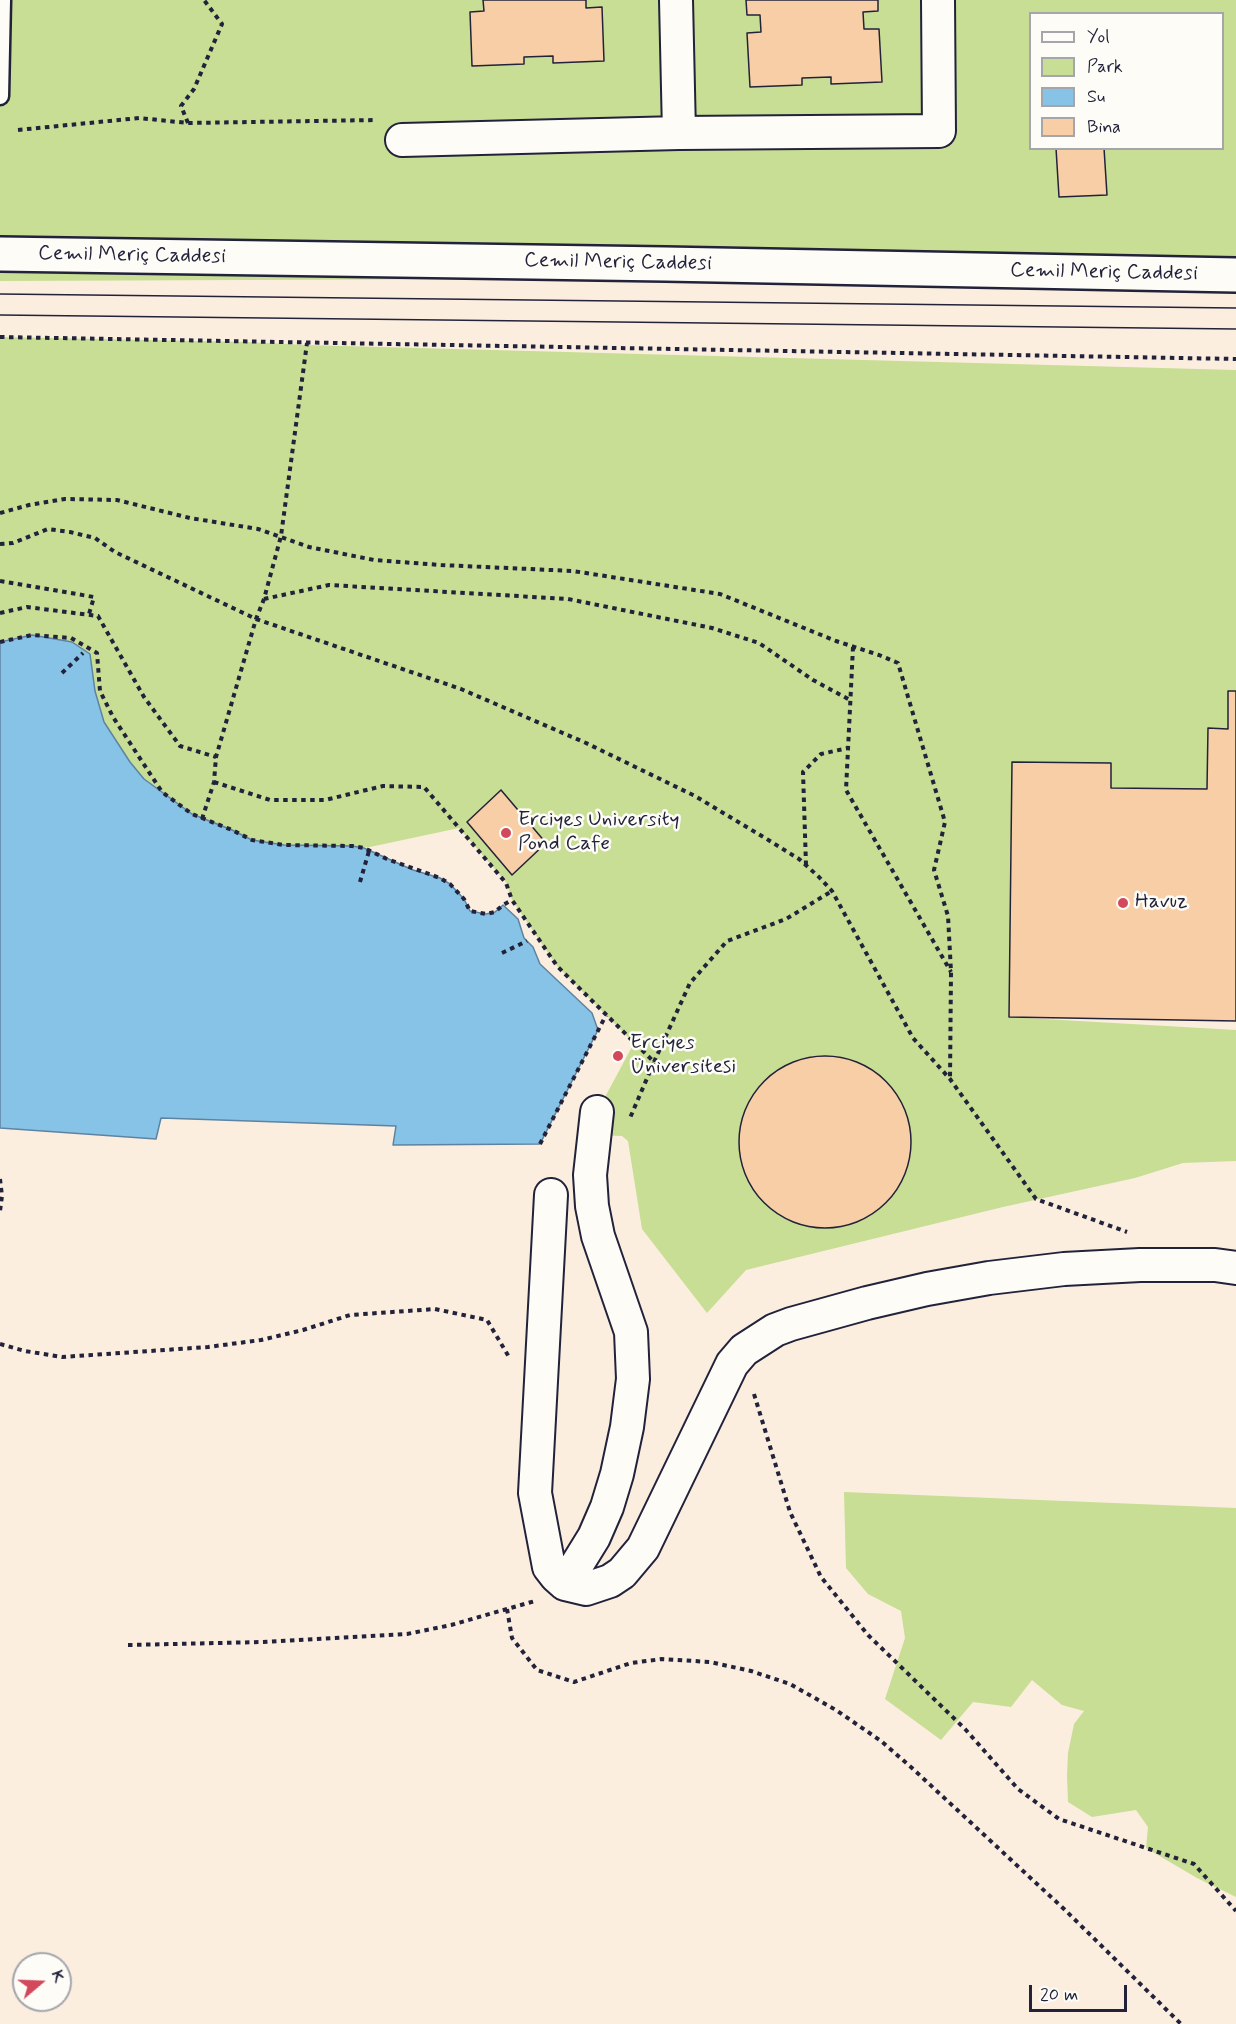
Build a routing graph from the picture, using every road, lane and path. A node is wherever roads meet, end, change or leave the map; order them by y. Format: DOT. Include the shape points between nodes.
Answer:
graph roads {
  1 [pos="2,0"];
  2 [pos="204,0"];
  3 [pos="676,0"];
  4 [pos="938,0"];
  5 [pos="0,96"];
  6 [pos="188,123"];
  7 [pos="18,130"];
  8 [pos="394,130"];
  9 [pos="680,133"];
  10 [pos="0,255"];
  11 [pos="1236,275"];
  12 [pos="0,337"];
  13 [pos="307,343"];
  14 [pos="1236,359"];
  15 [pos="0,513"];
  16 [pos="281,537"];
  17 [pos="0,544"];
  18 [pos="0,581"];
  19 [pos="264,599"];
  20 [pos="0,613"];
  21 [pos="89,614"];
  22 [pos="256,619"];
  23 [pos="0,642"];
  24 [pos="853,647"];
  25 [pos="83,653"];
  26 [pos="62,673"];
  27 [pos="850,700"];
  28 [pos="848,748"];
  29 [pos="216,757"];
  30 [pos="214,782"];
  31 [pos="202,819"];
  32 [pos="369,851"];
  33 [pos="806,866"];
  34 [pos="360,882"];
  35 [pos="831,891"];
  36 [pos="512,900"];
  37 [pos="527,941"];
  38 [pos="502,953"];
  39 [pos="951,972"];
  40 [pos="606,1015"];
  41 [pos="654,1062"];
  42 [pos="950,1079"];
  43 [pos="597,1112"];
  44 [pos="627,1125"];
  45 [pos="540,1144"];
  46 [pos="0,1179"];
  47 [pos="551,1195"];
  48 [pos="0,1211"];
  49 [pos="1136,1236"];
  50 [pos="1236,1268"];
  51 [pos="0,1344"];
  52 [pos="744,1350"];
  53 [pos="510,1367"];
  54 [pos="565,1584"];
  55 [pos="507,1609"];
  56 [pos="128,1645"];
  57 [pos="1236,1911"];
  58 [pos="1181,2024"];
  1 -- 5 [label="lane"];
  2 -- 6 [label="path" via="222,24 194,89 182,106"];
  3 -- 9 [label="street"];
  4 -- 9 [label="street" via="939,131"];
  6 -- 7 [label="path" via="140,118"];
  6 -- 8 [label="path"];
  8 -- 9 [label="street"];
  10 -- 11 [label="street, Cemil Meriç Caddesi"];
  12 -- 13 [label="path"];
  13 -- 14 [label="path"];
  13 -- 16 [label="path"];
  15 -- 16 [label="path" via="65,499 117,500"];
  16 -- 19 [label="path"];
  16 -- 24 [label="path" via="374,560 573,571 720,594"];
  17 -- 22 [label="path" via="48,530 95,538 115,552"];
  18 -- 21 [label="path" via="94,597"];
  19 -- 22 [label="path"];
  19 -- 27 [label="path" via="329,585 568,599 712,628 759,643"];
  20 -- 21 [label="path" via="27,607"];
  21 -- 29 [label="path" via="98,616 144,697 180,746"];
  22 -- 29 [label="path"];
  22 -- 33 [label="path" via="460,689 576,739 694,796"];
  23 -- 31 [label="path" via="32,635 71,638 97,653 100,691 113,717 162,792"];
  24 -- 27 [label="path"];
  24 -- 39 [label="path" via="898,663 945,822 934,870 948,916"];
  25 -- 26 [label="path"];
  27 -- 28 [label="path"];
  28 -- 33 [label="path" via="821,754 803,772"];
  28 -- 39 [label="path" via="846,790"];
  29 -- 30 [label="path"];
  30 -- 31 [label="path"];
  30 -- 36 [label="path" via="270,800 325,800 383,786 424,787 506,882"];
  31 -- 32 [label="path" via="252,840 284,845 352,846"];
  32 -- 34 [label="path"];
  32 -- 36 [label="path" via="440,878 464,899 470,911 495,912"];
  33 -- 35 [label="path"];
  35 -- 41 [label="path" via="786,919 727,941 690,983"];
  35 -- 42 [label="path" via="913,1038"];
  36 -- 40 [label="path" via="557,966"];
  37 -- 38 [label="path"];
  39 -- 42 [label="path"];
  40 -- 41 [label="path"];
  40 -- 45 [label="path"];
  41 -- 44 [label="path"];
  42 -- 49 [label="path" via="1036,1199"];
  43 -- 54 [label="street" via="590,1175 592,1206 598,1236 631,1332 633,1379 627,1427 607,1507 594,1538"];
  46 -- 48 [label="path"];
  47 -- 54 [label="street" via="535,1493 549,1567"];
  50 -- 52 [label="street" via="1140,1264 989,1278 927,1289 790,1324"];
  51 -- 53 [label="path" via="62,1357 208,1347 261,1340 350,1315 435,1309 487,1320 509,1357"];
  52 -- 54 [label="street" via="732,1364 634,1562 596,1587"];
  52 -- 57 [label="path" via="790,1512 821,1577 868,1635 965,1729 1018,1790 1059,1819 1194,1864"];
  54 -- 55 [label="path" via="558,1595"];
  55 -- 56 [label="path" via="407,1634"];
  55 -- 58 [label="path" via="512,1638 537,1670 574,1682 631,1663 662,1659 710,1662 790,1684 836,1710 912,1768"];
}
